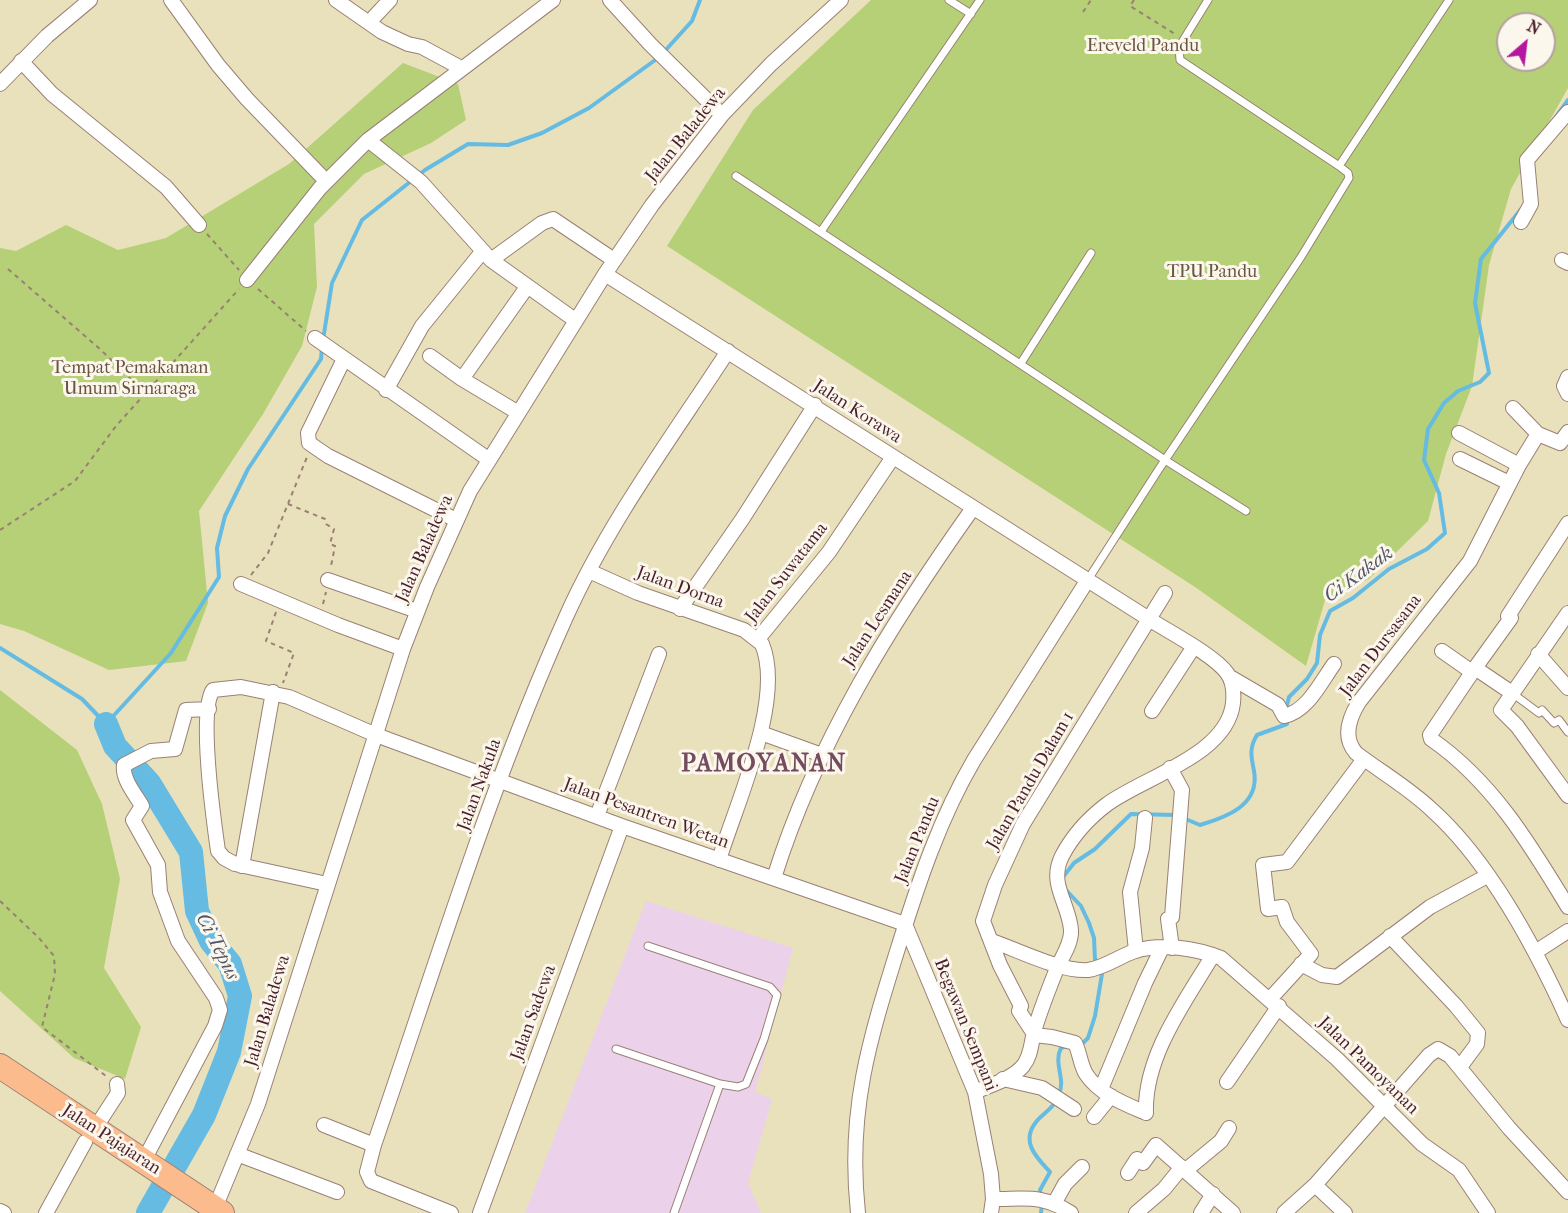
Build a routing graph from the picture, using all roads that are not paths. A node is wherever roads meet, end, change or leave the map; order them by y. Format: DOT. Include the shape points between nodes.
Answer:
graph roads {
  1 [pos="90,0"];
  2 [pos="171,0"];
  3 [pos="336,0"];
  4 [pos="390,0"];
  5 [pos="553,0"];
  6 [pos="610,0"];
  7 [pos="841,0"];
  8 [pos="949,0"];
  9 [pos="980,0"];
  10 [pos="1208,0"];
  11 [pos="1449,0"];
  12 [pos="971,14"];
  13 [pos="374,17"];
  14 [pos="21,61"];
  15 [pos="461,68"];
  16 [pos="0,84"];
  17 [pos="1568,112"];
  18 [pos="722,115"];
  19 [pos="368,140"];
  20 [pos="1339,166"];
  21 [pos="736,176"];
  22 [pos="326,181"];
  23 [pos="1521,222"];
  24 [pos="199,225"];
  25 [pos="822,230"];
  26 [pos="1091,253"];
  27 [pos="487,256"];
  28 [pos="614,260"];
  29 [pos="605,274"];
  30 [pos="247,280"];
  31 [pos="527,287"];
  32 [pos="575,320"];
  33 [pos="320,342"];
  34 [pos="728,351"];
  35 [pos="430,356"];
  36 [pos="344,359"];
  37 [pos="1021,363"];
  38 [pos="1568,377"];
  39 [pos="462,379"];
  40 [pos="387,390"];
  41 [pos="1568,394"];
  42 [pos="814,405"];
  43 [pos="1513,408"];
  44 [pos="517,412"];
  45 [pos="1568,432"];
  46 [pos="1459,433"];
  47 [pos="1538,434"];
  48 [pos="893,457"];
  49 [pos="488,459"];
  50 [pos="1460,459"];
  51 [pos="1165,460"];
  52 [pos="1519,465"];
  53 [pos="1509,483"];
  54 [pos="973,508"];
  55 [pos="1246,511"];
  56 [pos="456,520"];
  57 [pos="1568,523"];
  58 [pos="589,571"];
  59 [pos="328,580"];
  60 [pos="1088,581"];
  61 [pos="243,585"];
  62 [pos="1165,593"];
  63 [pos="680,609"];
  64 [pos="417,611"];
  65 [pos="1568,613"];
  66 [pos="1149,619"];
  67 [pos="1564,629"];
  68 [pos="758,639"];
  69 [pos="1193,648"];
  70 [pos="403,649"];
  71 [pos="1442,651"];
  72 [pos="659,654"];
  73 [pos="1539,654"];
  74 [pos="1334,664"];
  75 [pos="1473,670"];
  76 [pos="1230,677"];
  77 [pos="1568,688"];
  78 [pos="276,693"];
  79 [pos="1512,693"];
  80 [pos="209,709"];
  81 [pos="1152,711"];
  82 [pos="1568,732"];
  83 [pos="760,733"];
  84 [pos="376,735"];
  85 [pos="822,755"];
  86 [pos="1364,759"];
  87 [pos="1170,768"];
  88 [pos="500,780"];
  89 [pos="1568,796"];
  90 [pos="597,816"];
  91 [pos="1145,818"];
  92 [pos="622,826"];
  93 [pos="719,860"];
  94 [pos="242,866"];
  95 [pos="1487,876"];
  96 [pos="774,878"];
  97 [pos="327,884"];
  98 [pos="1568,907"];
  99 [pos="905,924"];
  100 [pos="1568,931"];
  101 [pos="1389,936"];
  102 [pos="992,941"];
  103 [pos="648,946"];
  104 [pos="1167,948"];
  105 [pos="1136,951"];
  106 [pos="1537,951"];
  107 [pos="1213,955"];
  108 [pos="1301,964"];
  109 [pos="1059,965"];
  110 [pos="1275,1003"];
  111 [pos="1568,1020"];
  112 [pos="1034,1035"];
  113 [pos="616,1049"];
  114 [pos="0,1066"];
  115 [pos="1460,1067"];
  116 [pos="1004,1079"];
  117 [pos="1227,1082"];
  118 [pos="117,1084"];
  119 [pos="720,1084"];
  120 [pos="0,1086"];
  121 [pos="975,1092"];
  122 [pos="1106,1093"];
  123 [pos="1384,1106"];
  124 [pos="1074,1109"];
  125 [pos="1094,1117"];
  126 [pos="324,1125"];
  127 [pos="1229,1128"];
  128 [pos="89,1136"];
  129 [pos="374,1144"];
  130 [pos="237,1154"];
  131 [pos="143,1162"];
  132 [pos="1082,1167"];
  133 [pos="1184,1169"];
  134 [pos="1128,1173"];
  135 [pos="165,1184"];
  136 [pos="1314,1185"];
  137 [pos="337,1192"];
  138 [pos="1568,1192"];
  139 [pos="1213,1194"];
  140 [pos="1049,1200"];
  141 [pos="992,1206"];
  142 [pos="211,1211"];
  143 [pos="46,1213"];
  144 [pos="451,1213"];
  145 [pos="480,1213"];
  146 [pos="674,1213"];
  147 [pos="858,1213"];
  148 [pos="1071,1213"];
  149 [pos="1136,1213"];
  150 [pos="1201,1213"];
  151 [pos="1233,1213"];
  152 [pos="1284,1213"];
  153 [pos="1345,1213"];
  154 [pos="1488,1213"];
  1 -- 14 [label="street"];
  2 -- 22 [label="street" via="247,99"];
  3 -- 15 [label="street" via="382,32"];
  4 -- 13 [label="street"];
  5 -- 15 [label="street"];
  6 -- 18 [label="street"];
  7 -- 18 [label="street, Jalan Baladewa"];
  8 -- 12 [label="lane"];
  9 -- 12 [label="lane"];
  10 -- 20 [label="lane" via="1183,39 1178,55 1185,66"];
  11 -- 20 [label="lane"];
  12 -- 25 [label="lane"];
  14 -- 16 [label="street"];
  14 -- 24 [label="street" via="52,94 166,187"];
  15 -- 19 [label="street"];
  17 -- 23 [label="street" via="1527,160 1531,204"];
  18 -- 28 [label="street, Jalan Baladewa"];
  19 -- 22 [label="street"];
  19 -- 27 [label="street" via="421,182"];
  20 -- 51 [label="lane" via="1349,175 1342,192"];
  21 -- 25 [label="lane"];
  22 -- 30 [label="street"];
  25 -- 37 [label="lane"];
  26 -- 37 [label="lane"];
  27 -- 28 [label="street" via="553,219"];
  27 -- 31 [label="street"];
  27 -- 40 [label="street" via="422,326"];
  28 -- 29 [label="street, Jalan Baladewa"];
  29 -- 32 [label="street, Jalan Baladewa"];
  29 -- 34 [label="street, Jalan Korawa"];
  31 -- 32 [label="street"];
  31 -- 39 [label="street"];
  32 -- 44 [label="street, Jalan Baladewa"];
  33 -- 36 [label="street"];
  34 -- 42 [label="street, Jalan Korawa"];
  34 -- 58 [label="street, Jalan Nakula"];
  35 -- 39 [label="street"];
  36 -- 40 [label="street"];
  36 -- 56 [label="street" via="307,439"];
  37 -- 51 [label="lane"];
  38 -- 41 [label="street" via="1564,386"];
  39 -- 44 [label="street"];
  40 -- 49 [label="street"];
  42 -- 48 [label="street, Jalan Korawa"];
  42 -- 63 [label="street"];
  43 -- 47 [label="street"];
  44 -- 49 [label="street, Jalan Baladewa"];
  45 -- 47 [label="street" via="1560,443"];
  46 -- 52 [label="street"];
  47 -- 52 [label="street, Jalan Dursasana"];
  48 -- 54 [label="street, Jalan Korawa"];
  48 -- 68 [label="street, Jalan Suwatama" via="829,552"];
  49 -- 56 [label="street, Jalan Baladewa"];
  50 -- 53 [label="street"];
  51 -- 55 [label="lane"];
  51 -- 60 [label="lane"];
  52 -- 53 [label="street, Jalan Dursasana"];
  53 -- 86 [label="street, Jalan Dursasana" via="1470,561 1350,717 1351,745"];
  54 -- 60 [label="street, Jalan Korawa"];
  54 -- 85 [label="street, Jalan Lesmana" via="865,672"];
  56 -- 64 [label="street, Jalan Baladewa"];
  57 -- 75 [label="street"];
  58 -- 63 [label="street, Jalan Dorna"];
  58 -- 88 [label="street, Jalan Nakula" via="566,616"];
  59 -- 64 [label="street"];
  60 -- 66 [label="street"];
  60 -- 99 [label="street, Jalan Pandu" via="959,785"];
  61 -- 70 [label="street"];
  62 -- 66 [label="street, Jalan Pandu Dalam 1"];
  63 -- 68 [label="street, Jalan Dorna" via="744,630"];
  64 -- 70 [label="street, Jalan Baladewa"];
  65 -- 67 [label="street"];
  66 -- 69 [label="street"];
  66 -- 102 [label="street, Jalan Pandu Dalam 1" via="1023,824 995,885 984,921"];
  67 -- 73 [label="street"];
  68 -- 83 [label="street, Jalan Suwatama" via="765,650 767,681"];
  69 -- 76 [label="street"];
  69 -- 81 [label="street"];
  70 -- 84 [label="street, Jalan Baladewa"];
  71 -- 75 [label="street"];
  72 -- 90 [label="street"];
  73 -- 77 [label="street"];
  73 -- 79 [label="street"];
  74 -- 76 [label="street" via="1302,708 1287,715 1278,705"];
  75 -- 79 [label="street"];
  75 -- 98 [label="street" via="1447,706 1431,739 1491,792"];
  76 -- 87 [label="street" via="1233,705 1224,728 1200,751"];
  78 -- 80 [label="street, Jalan Pesantren Wetan" via="219,688 211,694"];
  78 -- 84 [label="street, Jalan Pesantren Wetan"];
  78 -- 94 [label="street"];
  79 -- 82 [label="lane" via="1539,713 1542,710 1554,723 1559,720"];
  79 -- 89 [label="street" via="1501,710"];
  80 -- 94 [label="street" via="208,790 218,851"];
  80 -- 131 [label="street" via="186,710 175,749 151,751 124,765 128,783 142,806 133,820 158,865 167,916 220,1010"];
  83 -- 85 [label="street"];
  83 -- 93 [label="street, Jalan Suwatama"];
  84 -- 88 [label="street, Jalan Pesantren Wetan"];
  84 -- 97 [label="street, Jalan Baladewa"];
  85 -- 96 [label="street, Jalan Lesmana"];
  86 -- 95 [label="street, Jalan Dursasana" via="1434,812"];
  86 -- 108 [label="street" via="1287,862 1263,865 1268,909 1282,907 1287,922 1311,954"];
  87 -- 104 [label="street" via="1182,790"];
  87 -- 109 [label="street" via="1107,804 1079,831 1062,857 1056,881 1071,933"];
  88 -- 90 [label="street, Jalan Pesantren Wetan"];
  88 -- 129 [label="street, Jalan Nakula"];
  90 -- 92 [label="street, Jalan Pesantren Wetan"];
  91 -- 105 [label="street" via="1142,848 1130,891"];
  92 -- 93 [label="street, Jalan Pesantren Wetan"];
  92 -- 145 [label="street, Jalan Sadewa"];
  93 -- 96 [label="street, Jalan Pesantren Wetan"];
  94 -- 97 [label="street"];
  95 -- 101 [label="street" via="1430,907"];
  95 -- 106 [label="street, Jalan Dursasana"];
  96 -- 99 [label="street, Jalan Pesantren Wetan"];
  97 -- 130 [label="street, Jalan Baladewa" via="258,1104"];
  99 -- 121 [label="street, Begawan Sempani"];
  99 -- 147 [label="street, Jalan Pandu" via="868,1042 862,1077 853,1150"];
  100 -- 106 [label="street"];
  101 -- 108 [label="street" via="1337,977 1322,975"];
  101 -- 115 [label="street" via="1478,1033 1477,1044"];
  102 -- 109 [label="street"];
  102 -- 112 [label="street, Jalan Pandu Dalam 1" via="1021,1006 1019,1011"];
  103 -- 119 [label="lane" via="770,987 777,995 746,1084"];
  104 -- 105 [label="street"];
  104 -- 107 [label="street"];
  104 -- 122 [label="street"];
  105 -- 109 [label="street" via="1086,970"];
  106 -- 111 [label="street, Jalan Dursasana"];
  107 -- 110 [label="street, Jalan Pamoyanan"];
  107 -- 122 [label="street" via="1157,1054 1145,1095 1146,1113"];
  108 -- 110 [label="street"];
  109 -- 112 [label="street"];
  110 -- 117 [label="street"];
  110 -- 123 [label="street, Jalan Pamoyanan"];
  112 -- 116 [label="street" via="1023,1066"];
  112 -- 122 [label="street" via="1052,1036 1076,1046 1087,1075"];
  113 -- 119 [label="lane"];
  114 -- 128 [label="highway, Jalan Pajajaran"];
  115 -- 123 [label="street" via="1447,1053 1435,1050"];
  115 -- 138 [label="street"];
  116 -- 121 [label="street"];
  116 -- 124 [label="street" via="1057,1096"];
  118 -- 128 [label="street" via="118,1093"];
  119 -- 146 [label="lane"];
  120 -- 128 [label="highway, Jalan Pajajaran"];
  121 -- 141 [label="street, Begawan Sempani" via="987,1151"];
  122 -- 125 [label="street"];
  123 -- 136 [label="street"];
  123 -- 154 [label="street, Jalan Pamoyanan" via="1422,1144 1459,1170"];
  126 -- 129 [label="street"];
  127 -- 133 [label="street" via="1221,1141"];
  128 -- 131 [label="highway, Jalan Pajajaran"];
  128 -- 135 [label="highway, Jalan Pajajaran"];
  128 -- 143 [label="street"];
  129 -- 144 [label="street, Jalan Nakula" via="367,1172 371,1181"];
  130 -- 137 [label="street"];
  130 -- 142 [label="street, Jalan Baladewa"];
  131 -- 135 [label="highway, Jalan Pajajaran"];
  132 -- 140 [label="street"];
  133 -- 134 [label="street" via="1156,1145 1143,1163 1137,1159"];
  133 -- 139 [label="street"];
  133 -- 149 [label="street"];
  135 -- 142 [label="highway, Jalan Pajajaran"];
  136 -- 152 [label="street"];
  136 -- 153 [label="street"];
  139 -- 150 [label="street"];
  139 -- 151 [label="street"];
  140 -- 141 [label="street"];
  140 -- 148 [label="street"];
}
